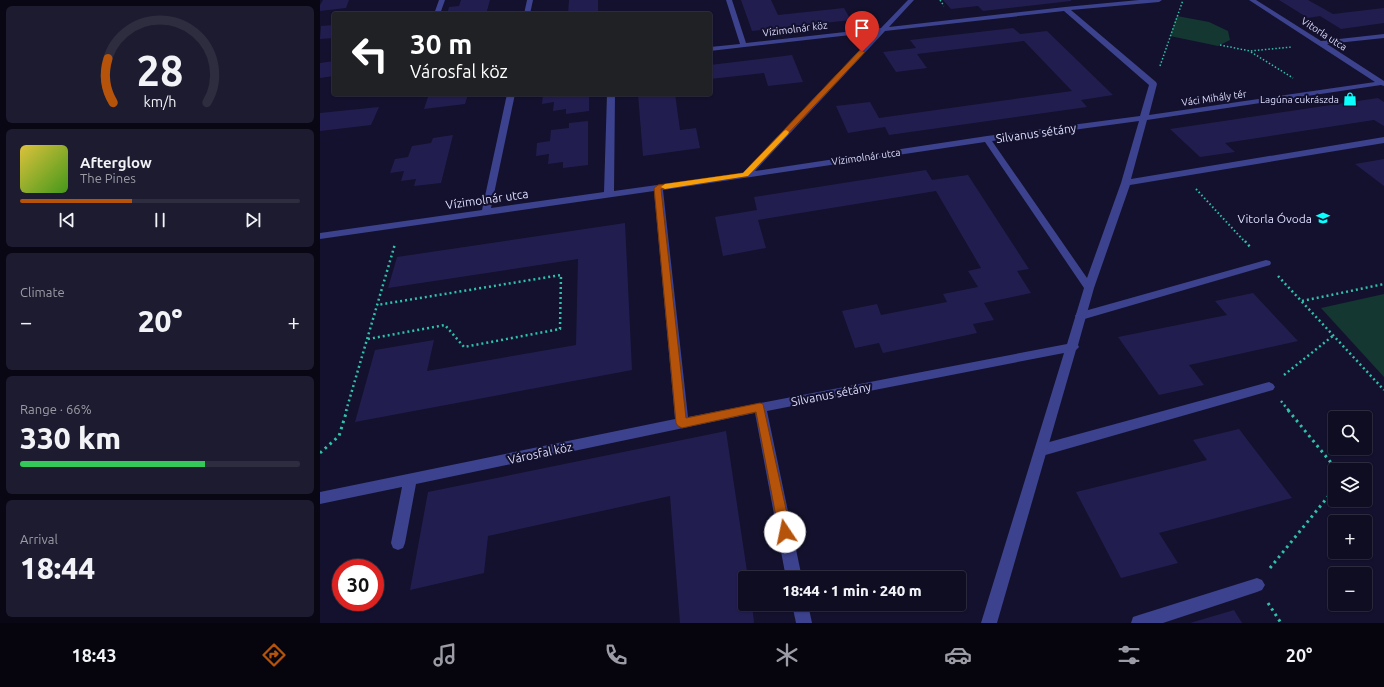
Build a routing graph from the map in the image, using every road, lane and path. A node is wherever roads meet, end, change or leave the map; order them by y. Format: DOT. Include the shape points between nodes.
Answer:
graph roads {
  1 [pos="442,0"];
  2 [pos="530,0"];
  3 [pos="729,0"];
  4 [pos="911,0"];
  5 [pos="1159,0"];
  6 [pos="1183,0"];
  7 [pos="1252,0"];
  8 [pos="1065,9"];
  9 [pos="438,12"];
  10 [pos="527,12"];
  11 [pos="883,29"];
  12 [pos="1384,36"];
  13 [pos="1320,43"];
  14 [pos="1220,45"];
  15 [pos="744,46"];
  16 [pos="712,49"];
  17 [pos="1250,52"];
  18 [pos="1383,83"];
  19 [pos="1153,84"];
  20 [pos="1316,92"];
  21 [pos="511,96"];
  22 [pos="611,96"];
  23 [pos="1145,118"];
  24 [pos="987,139"];
  25 [pos="1384,140"];
  26 [pos="1182,174"];
  27 [pos="746,175"];
  28 [pos="1126,183"];
  29 [pos="658,188"];
  30 [pos="609,195"];
  31 [pos="486,212"];
  32 [pos="320,236"];
  33 [pos="396,242"];
  34 [pos="1266,263"];
  35 [pos="1384,284"];
  36 [pos="1089,288"];
  37 [pos="1302,301"];
  38 [pos="378,305"];
  39 [pos="1081,316"];
  40 [pos="1334,335"];
  41 [pos="368,339"];
  42 [pos="1073,347"];
  43 [pos="1269,387"];
  44 [pos="1384,390"];
  45 [pos="760,407"];
  46 [pos="682,423"];
  47 [pos="1042,450"];
  48 [pos="320,453"];
  49 [pos="1331,463"];
  50 [pos="410,479"];
  51 [pos="1328,497"];
  52 [pos="320,498"];
  53 [pos="398,543"];
  54 [pos="793,571"];
  55 [pos="1257,585"];
  56 [pos="801,611"];
  57 [pos="804,623"];
  58 [pos="989,623"];
  59 [pos="1139,623"];
  60 [pos="1281,623"];
  1 -- 9 [label="street"];
  2 -- 10 [label="street"];
  3 -- 15 [label="street"];
  4 -- 11 [label="street"];
  5 -- 8 [label="street"];
  6 -- 19 [label="path"];
  7 -- 13 [label="street, Vitorla utca"];
  8 -- 11 [label="street"];
  8 -- 19 [label="street"];
  11 -- 15 [label="street, Vízimolnár köz"];
  11 -- 27 [label="street"];
  12 -- 13 [label="street"];
  13 -- 17 [label="path"];
  13 -- 18 [label="street, Vitorla utca"];
  14 -- 17 [label="path"];
  15 -- 16 [label="street, Vízimolnár köz"];
  17 -- 20 [label="path"];
  18 -- 20 [label="street, Váci Mihály tér"];
  19 -- 23 [label="street"];
  20 -- 23 [label="street, Váci Mihály tér"];
  21 -- 31 [label="street"];
  22 -- 30 [label="street"];
  23 -- 24 [label="street, Silvanus sétány"];
  23 -- 28 [label="street"];
  24 -- 27 [label="street, Vízimolnár utca"];
  24 -- 36 [label="street, Silvanus sétány"];
  25 -- 26 [label="street"];
  26 -- 28 [label="street"];
  26 -- 34 [label="path"];
  27 -- 29 [label="street, Vízimolnár utca"];
  28 -- 36 [label="street"];
  29 -- 30 [label="street, Vízimolnár utca"];
  29 -- 46 [label="street"];
  30 -- 31 [label="street, Vízimolnár utca"];
  31 -- 32 [label="street, Vízimolnár utca"];
  33 -- 38 [label="path"];
  34 -- 37 [label="path"];
  34 -- 39 [label="street"];
  35 -- 37 [label="path"];
  36 -- 39 [label="street"];
  37 -- 40 [label="path"];
  38 -- 41 [label="path"];
  38 -- 41 [label="path" via="561,275 560,329 464,347 445,325"];
  39 -- 42 [label="street"];
  40 -- 43 [label="path"];
  40 -- 44 [label="path"];
  41 -- 48 [label="path" via="339,436"];
  42 -- 45 [label="street, Silvanus sétány"];
  42 -- 47 [label="street"];
  43 -- 47 [label="street"];
  43 -- 49 [label="path"];
  45 -- 46 [label="street, Városfal köz"];
  45 -- 54 [label="street"];
  46 -- 50 [label="street, Városfal köz"];
  47 -- 58 [label="street"];
  50 -- 52 [label="street, Városfal köz"];
  50 -- 53 [label="street"];
  51 -- 55 [label="path"];
  55 -- 59 [label="street"];
  55 -- 60 [label="path"];
  56 -- 57 [label="street"];
}
